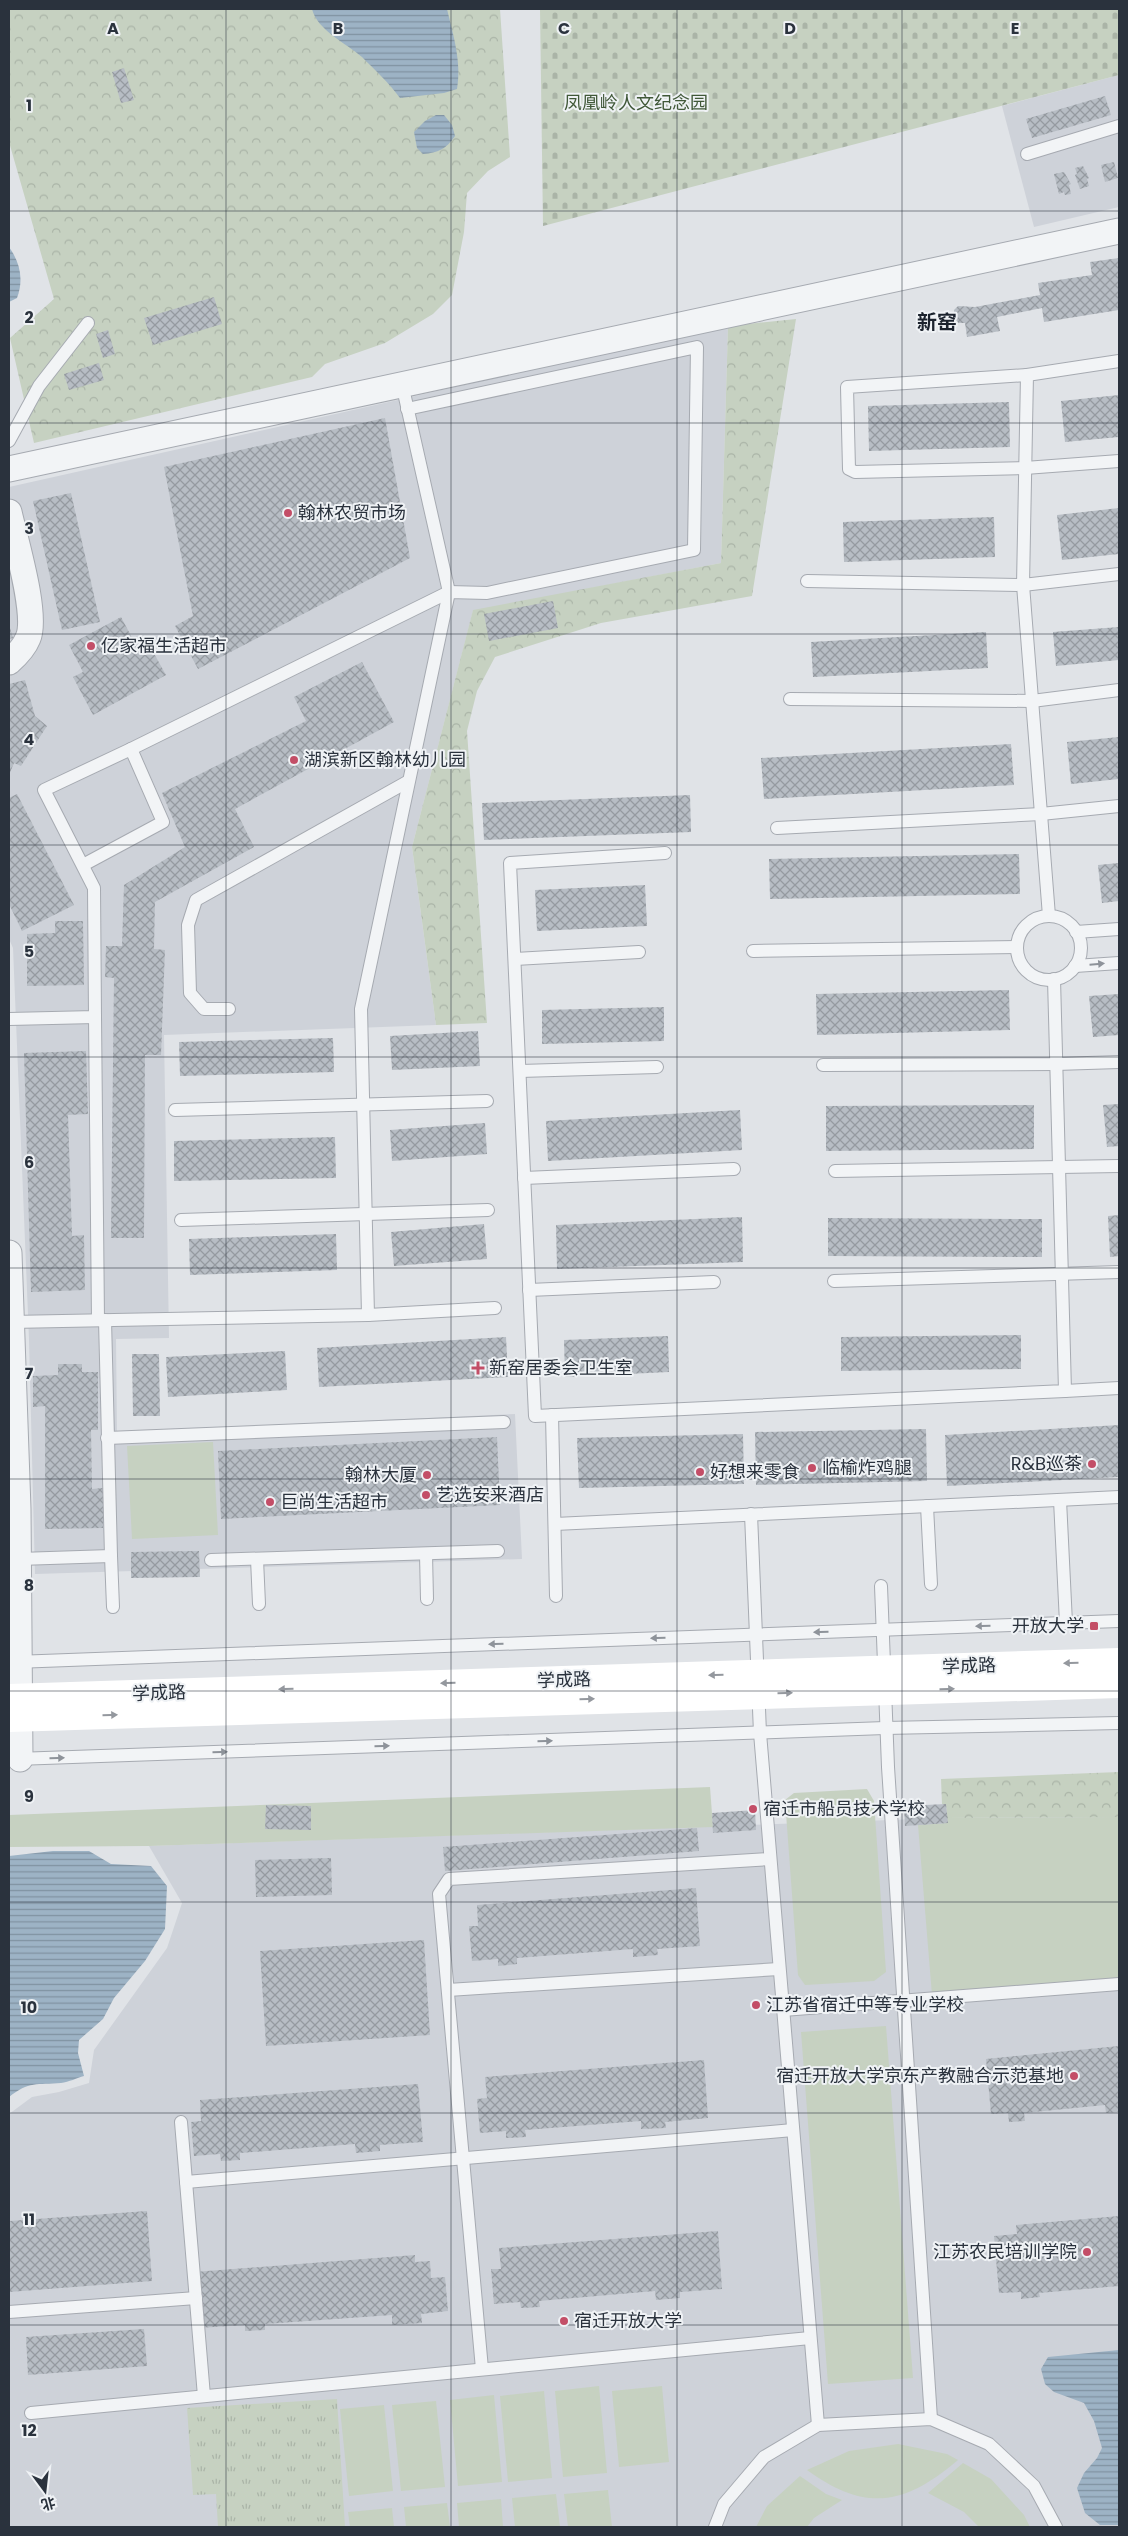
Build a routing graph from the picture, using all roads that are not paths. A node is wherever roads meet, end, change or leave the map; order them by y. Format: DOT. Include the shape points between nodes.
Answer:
graph roads {
  1 [pos="1119,126"];
  2 [pos="1027,154"];
  3 [pos="1119,231"];
  4 [pos="88,323"];
  5 [pos="1119,361"];
  6 [pos="1027,375"];
  7 [pos="402,384"];
  8 [pos="407,409"];
  9 [pos="9,441"];
  10 [pos="1119,461"];
  11 [pos="1026,468"];
  12 [pos="9,469"];
  13 [pos="9,512"];
  14 [pos="1119,574"];
  15 [pos="807,581"];
  16 [pos="1024,584"];
  17 [pos="449,592"];
  18 [pos="9,662"];
  19 [pos="1119,690"];
  20 [pos="790,699"];
  21 [pos="1032,701"];
  22 [pos="131,749"];
  23 [pos="407,782"];
  24 [pos="1119,806"];
  25 [pos="1041,814"];
  26 [pos="777,828"];
  27 [pos="665,852"];
  28 [pos="83,865"];
  29 [pos="1049,916"];
  30 [pos="1119,929"];
  31 [pos="1076,932"];
  32 [pos="1017,948"];
  33 [pos="754,951"];
  34 [pos="639,952"];
  35 [pos="514,959"];
  36 [pos="1119,963"];
  37 [pos="1075,966"];
  38 [pos="1054,979"];
  39 [pos="229,1009"];
  40 [pos="95,1017"];
  41 [pos="9,1019"];
  42 [pos="1119,1062"];
  43 [pos="1056,1064"];
  44 [pos="824,1065"];
  45 [pos="657,1066"];
  46 [pos="520,1071"];
  47 [pos="487,1101"];
  48 [pos="363,1105"];
  49 [pos="175,1110"];
  50 [pos="1119,1166"];
  51 [pos="734,1169"];
  52 [pos="1059,1169"];
  53 [pos="835,1171"];
  54 [pos="524,1178"];
  55 [pos="488,1210"];
  56 [pos="366,1214"];
  57 [pos="181,1220"];
  58 [pos="9,1254"];
  59 [pos="1119,1272"];
  60 [pos="1062,1276"];
  61 [pos="834,1281"];
  62 [pos="714,1282"];
  63 [pos="529,1290"];
  64 [pos="495,1308"];
  65 [pos="368,1315"];
  66 [pos="101,1320"];
  67 [pos="10,1330"];
  68 [pos="1119,1388"];
  69 [pos="1065,1391"];
  70 [pos="552,1415"];
  71 [pos="504,1422"];
  72 [pos="107,1438"];
  73 [pos="1119,1497"];
  74 [pos="1060,1500"];
  75 [pos="927,1506"];
  76 [pos="751,1514"];
  77 [pos="555,1524"];
  78 [pos="498,1552"];
  79 [pos="426,1554"];
  80 [pos="111,1556"];
  81 [pos="19,1559"];
  82 [pos="257,1559"];
  83 [pos="210,1560"];
  84 [pos="931,1584"];
  85 [pos="881,1586"];
  86 [pos="556,1596"];
  87 [pos="427,1599"];
  88 [pos="259,1604"];
  89 [pos="113,1607"];
  90 [pos="1119,1621"];
  91 [pos="1066,1623"];
  92 [pos="882,1630"];
  93 [pos="756,1635"];
  94 [pos="14,1662"];
  95 [pos="1119,1662"];
  96 [pos="884,1680"];
  97 [pos="757,1684"];
  98 [pos="1119,1684"];
  99 [pos="15,1708"];
  100 [pos="1119,1723"];
  101 [pos="885,1728"];
  102 [pos="760,1733"];
  103 [pos="14,1760"];
  104 [pos="770,1859"];
  105 [pos="779,1969"];
  106 [pos="1119,1984"];
  107 [pos="448,1990"];
  108 [pos="904,2002"];
  109 [pos="783,2010"];
  110 [pos="181,2122"];
  111 [pos="793,2130"];
  112 [pos="463,2158"];
  113 [pos="186,2182"];
  114 [pos="196,2298"];
  115 [pos="9,2312"];
  116 [pos="810,2338"];
  117 [pos="482,2369"];
  118 [pos="204,2396"];
  119 [pos="31,2413"];
  120 [pos="932,2419"];
  121 [pos="818,2425"];
  122 [pos="714,2527"];
  123 [pos="1056,2527"];
  1 -- 2 [label="lane"];
  3 -- 7 [label="street"];
  4 -- 9 [label="lane" via="39,386"];
  5 -- 6 [label="lane"];
  6 -- 11 [label="lane"];
  6 -- 11 [label="lane" via="847,387 849,468 855,472"];
  7 -- 8 [label="lane"];
  7 -- 12 [label="street"];
  8 -- 17 [label="lane"];
  8 -- 17 [label="lane" via="697,347 694,550 487,593"];
  10 -- 11 [label="lane"];
  11 -- 16 [label="lane"];
  13 -- 18 [label="street" via="32,617 29,637"];
  14 -- 16 [label="lane"];
  15 -- 16 [label="lane"];
  16 -- 21 [label="lane"];
  17 -- 22 [label="lane"];
  17 -- 23 [label="lane"];
  19 -- 21 [label="lane"];
  20 -- 21 [label="lane"];
  21 -- 25 [label="lane"];
  22 -- 28 [label="lane" via="163,822"];
  22 -- 28 [label="lane" via="44,790"];
  23 -- 39 [label="lane" via="196,900 188,925 190,993 204,1009"];
  23 -- 48 [label="lane" via="361,1009"];
  24 -- 25 [label="lane"];
  25 -- 26 [label="lane"];
  25 -- 29 [label="lane"];
  27 -- 35 [label="lane" via="510,863"];
  28 -- 40 [label="lane" via="94,888"];
  29 -- 31 [label="lane" via="1060,918"];
  29 -- 32 [label="lane" via="1028,923 1021,932"];
  30 -- 31 [label="lane"];
  31 -- 37 [label="lane" via="1080,949"];
  32 -- 33 [label="lane"];
  32 -- 38 [label="lane" via="1020,963 1027,972 1036,978"];
  34 -- 35 [label="lane"];
  35 -- 46 [label="lane"];
  37 -- 36 [label="lane, one-way"];
  37 -- 38 [label="lane" via="1067,974"];
  38 -- 43 [label="lane"];
  40 -- 41 [label="lane"];
  40 -- 66 [label="lane"];
  42 -- 43 [label="lane"];
  43 -- 44 [label="lane"];
  43 -- 52 [label="lane"];
  45 -- 46 [label="lane"];
  46 -- 54 [label="lane"];
  47 -- 48 [label="lane"];
  48 -- 49 [label="lane"];
  48 -- 56 [label="lane"];
  50 -- 52 [label="lane"];
  51 -- 54 [label="lane"];
  52 -- 53 [label="lane"];
  52 -- 60 [label="lane"];
  54 -- 63 [label="lane"];
  55 -- 56 [label="lane"];
  56 -- 57 [label="lane"];
  56 -- 65 [label="lane"];
  58 -- 67 [label="street"];
  59 -- 60 [label="lane"];
  60 -- 61 [label="lane"];
  60 -- 69 [label="lane"];
  62 -- 63 [label="lane"];
  63 -- 70 [label="lane" via="534,1416"];
  64 -- 65 [label="lane"];
  65 -- 66 [label="lane"];
  66 -- 67 [label="lane"];
  66 -- 72 [label="lane"];
  67 -- 81 [label="street"];
  68 -- 69 [label="lane"];
  69 -- 70 [label="lane"];
  70 -- 77 [label="lane"];
  71 -- 72 [label="lane"];
  72 -- 80 [label="lane"];
  73 -- 74 [label="lane"];
  74 -- 75 [label="lane"];
  74 -- 91 [label="lane"];
  75 -- 76 [label="lane"];
  75 -- 84 [label="lane"];
  76 -- 77 [label="lane"];
  76 -- 93 [label="lane"];
  77 -- 86 [label="lane"];
  78 -- 79 [label="lane"];
  79 -- 82 [label="lane"];
  79 -- 87 [label="lane"];
  80 -- 81 [label="lane"];
  80 -- 89 [label="lane"];
  81 -- 94 [label="street"];
  82 -- 83 [label="lane"];
  82 -- 88 [label="lane"];
  85 -- 92 [label="lane"];
  90 -- 91 [label="lane"];
  91 -- 92 [label="lane, one-way"];
  92 -- 93 [label="lane, one-way"];
  92 -- 96 [label="lane"];
  93 -- 94 [label="lane, one-way"];
  93 -- 97 [label="lane"];
  94 -- 99 [label="street"];
  95 -- 96 [label="main road, 学成路, one-way"];
  96 -- 97 [label="main road, 学成路"];
  96 -- 98 [label="main road, 学成路, one-way"];
  96 -- 101 [label="lane"];
  97 -- 99 [label="main road, 学成路"];
  97 -- 102 [label="lane"];
  99 -- 103 [label="street"];
  100 -- 101 [label="lane"];
  101 -- 102 [label="lane"];
  101 -- 108 [label="lane"];
  103 -- 102 [label="lane, one-way"];
  102 -- 104 [label="lane"];
  104 -- 105 [label="lane"];
  104 -- 107 [label="lane" via="449,1879 440,1894"];
  105 -- 107 [label="lane"];
  105 -- 109 [label="lane"];
  106 -- 108 [label="lane"];
  107 -- 112 [label="lane"];
  108 -- 109 [label="lane"];
  108 -- 120 [label="lane"];
  109 -- 111 [label="lane"];
  110 -- 113 [label="lane"];
  111 -- 112 [label="lane"];
  111 -- 116 [label="lane"];
  112 -- 113 [label="lane"];
  112 -- 117 [label="lane"];
  113 -- 114 [label="lane"];
  114 -- 115 [label="lane"];
  114 -- 118 [label="lane"];
  116 -- 117 [label="lane"];
  116 -- 121 [label="lane"];
  117 -- 118 [label="lane"];
  118 -- 119 [label="lane"];
  120 -- 121 [label="lane"];
  120 -- 123 [label="lane" via="988,2444 1034,2486"];
  121 -- 122 [label="lane" via="764,2456 724,2504"];
}
